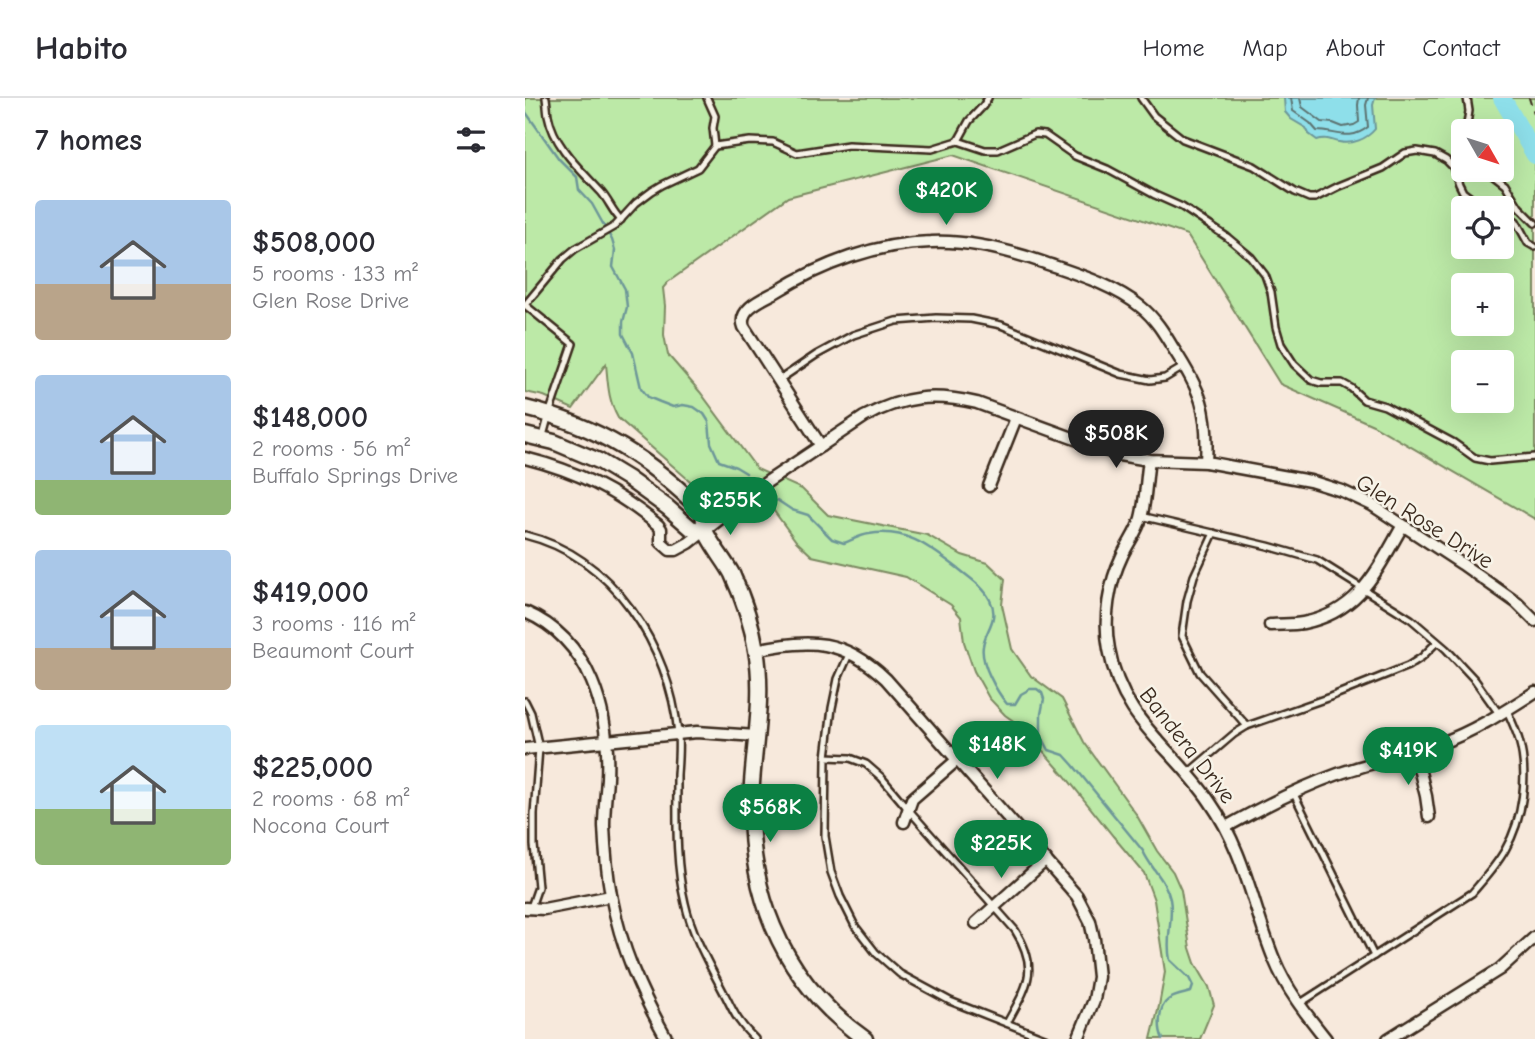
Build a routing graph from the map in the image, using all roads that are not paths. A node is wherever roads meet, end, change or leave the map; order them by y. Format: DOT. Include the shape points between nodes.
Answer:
graph roads {
  1 [pos="546,98"];
  2 [pos="707,98"];
  3 [pos="988,98"];
  4 [pos="1141,98"];
  5 [pos="1467,98"];
  6 [pos="1468,119"];
  7 [pos="958,141"];
  8 [pos="715,146"];
  9 [pos="1502,182"];
  10 [pos="1469,196"];
  11 [pos="621,219"];
  12 [pos="1514,220"];
  13 [pos="1535,223"];
  14 [pos="1535,247"];
  15 [pos="525,305"];
  16 [pos="1185,366"];
  17 [pos="779,380"];
  18 [pos="525,408"];
  19 [pos="549,414"];
  20 [pos="1016,418"];
  21 [pos="525,435"];
  22 [pos="543,439"];
  23 [pos="821,446"];
  24 [pos="1535,457"];
  25 [pos="525,458"];
  26 [pos="1149,460"];
  27 [pos="1206,462"];
  28 [pos="989,486"];
  29 [pos="1142,516"];
  30 [pos="1403,525"];
  31 [pos="705,531"];
  32 [pos="1214,533"];
  33 [pos="525,535"];
  34 [pos="1364,588"];
  35 [pos="525,612"];
  36 [pos="1535,621"];
  37 [pos="1270,625"];
  38 [pos="1437,642"];
  39 [pos="756,650"];
  40 [pos="850,652"];
  41 [pos="1535,692"];
  42 [pos="525,701"];
  43 [pos="1503,712"];
  44 [pos="1247,726"];
  45 [pos="678,733"];
  46 [pos="756,736"];
  47 [pos="606,741"];
  48 [pos="539,748"];
  49 [pos="525,749"];
  50 [pos="1415,752"];
  51 [pos="826,757"];
  52 [pos="957,760"];
  53 [pos="1187,774"];
  54 [pos="1293,792"];
  55 [pos="908,809"];
  56 [pos="1429,817"];
  57 [pos="904,822"];
  58 [pos="1226,827"];
  59 [pos="1046,860"];
  60 [pos="611,896"];
  61 [pos="995,906"];
  62 [pos="528,908"];
  63 [pos="976,923"];
  64 [pos="1535,937"];
  65 [pos="1374,956"];
  66 [pos="1299,1004"];
  67 [pos="1007,1024"];
  68 [pos="667,1039"];
  69 [pos="753,1039"];
  70 [pos="865,1039"];
  71 [pos="1047,1039"];
  72 [pos="1078,1039"];
  73 [pos="1326,1039"];
  74 [pos="1388,1039"];
  1 -- 11 [label="lane" via="550,122 565,152"];
  2 -- 8 [label="lane" via="715,116"];
  3 -- 7 [label="lane"];
  4 -- 10 [label="lane" via="1154,116 1183,139 1254,166 1309,198 1413,151 1446,160"];
  5 -- 6 [label="lane"];
  7 -- 8 [label="lane" via="933,149 848,145 797,153 773,142"];
  7 -- 24 [label="lane" via="992,150 1041,133 1075,156 1182,207 1257,263 1271,292 1281,344 1307,378 1342,383 1364,400 1385,405 1475,458"];
  8 -- 11 [label="lane" via="698,168 652,191"];
  9 -- 13 [label="lane"];
  11 -- 15 [label="lane" via="563,259"];
  12 -- 14 [label="lane"];
  15 -- 19 [label="lane" via="573,344"];
  16 -- 17 [label="lane" via="1165,378 1150,380 1121,374 1001,325 936,318 896,321 853,335"];
  16 -- 17 [label="street" via="1157,323 1121,293 1027,256 962,243 930,242 857,255 793,281 746,311 742,324"];
  16 -- 27 [label="street" via="1202,400"];
  17 -- 23 [label="street"];
  18 -- 19 [label="street"];
  19 -- 22 [label="lane"];
  19 -- 31 [label="street" via="606,437 651,466 703,513"];
  20 -- 23 [label="street, Glen Rose Drive" via="955,398 922,397 881,408"];
  20 -- 26 [label="street, Glen Rose Drive" via="1106,452"];
  20 -- 28 [label="street"];
  21 -- 22 [label="street"];
  22 -- 31 [label="street" via="599,461 691,527"];
  23 -- 31 [label="street, Glen Rose Drive"];
  25 -- 31 [label="street, Glen Rose Drive" via="600,484 658,525 661,542 670,550 683,548"];
  26 -- 27 [label="street, Glen Rose Drive"];
  26 -- 29 [label="street, Bandera Drive"];
  27 -- 30 [label="street, Glen Rose Drive" via="1342,491"];
  29 -- 32 [label="lane"];
  29 -- 53 [label="street, Bandera Drive" via="1110,594 1109,649 1119,688 1130,707"];
  30 -- 34 [label="street"];
  30 -- 36 [label="street, Glen Rose Drive" via="1509,596"];
  31 -- 39 [label="street" via="731,573"];
  32 -- 34 [label="lane" via="1317,560"];
  32 -- 44 [label="lane" via="1194,576 1182,636 1200,673"];
  33 -- 45 [label="lane" via="574,554 628,603 660,660"];
  34 -- 37 [label="street" via="1318,619"];
  34 -- 38 [label="lane"];
  35 -- 47 [label="street" via="560,636 585,666 600,702"];
  38 -- 43 [label="lane"];
  38 -- 44 [label="lane" via="1408,666"];
  39 -- 40 [label="street" via="807,643"];
  39 -- 46 [label="street" via="760,680"];
  40 -- 51 [label="lane" via="838,679"];
  40 -- 52 [label="street" via="886,679"];
  41 -- 43 [label="street"];
  42 -- 48 [label="lane"];
  43 -- 50 [label="street"];
  43 -- 65 [label="lane" via="1519,740 1524,765 1518,823 1506,849 1472,893"];
  44 -- 53 [label="lane"];
  45 -- 46 [label="street"];
  45 -- 47 [label="street"];
  45 -- 69 [label="lane" via="679,856 685,903 713,973"];
  46 -- 70 [label="street" via="752,842 771,923 787,956 830,1011"];
  47 -- 48 [label="street"];
  47 -- 60 [label="street" via="604,825"];
  48 -- 49 [label="street"];
  48 -- 62 [label="lane" via="534,824 538,887"];
  50 -- 54 [label="street"];
  50 -- 56 [label="street"];
  51 -- 55 [label="lane" via="866,764"];
  51 -- 67 [label="lane" via="825,836 831,872 855,926 900,974"];
  52 -- 55 [label="street" via="912,799"];
  52 -- 59 [label="street"];
  53 -- 58 [label="street, Bandera Drive"];
  54 -- 58 [label="street"];
  54 -- 65 [label="lane"];
  55 -- 57 [label="street"];
  55 -- 61 [label="lane"];
  58 -- 66 [label="street, Bandera Drive" via="1273,958"];
  59 -- 61 [label="street"];
  59 -- 72 [label="street" via="1077,896 1094,939 1098,977"];
  60 -- 62 [label="street"];
  60 -- 68 [label="street" via="634,975"];
  61 -- 63 [label="street"];
  61 -- 67 [label="lane" via="1016,930 1030,969 1026,988"];
  64 -- 74 [label="street" via="1500,968"];
  65 -- 66 [label="lane"];
  66 -- 73 [label="street, Bandera Drive"];
  67 -- 71 [label="lane"];
}
